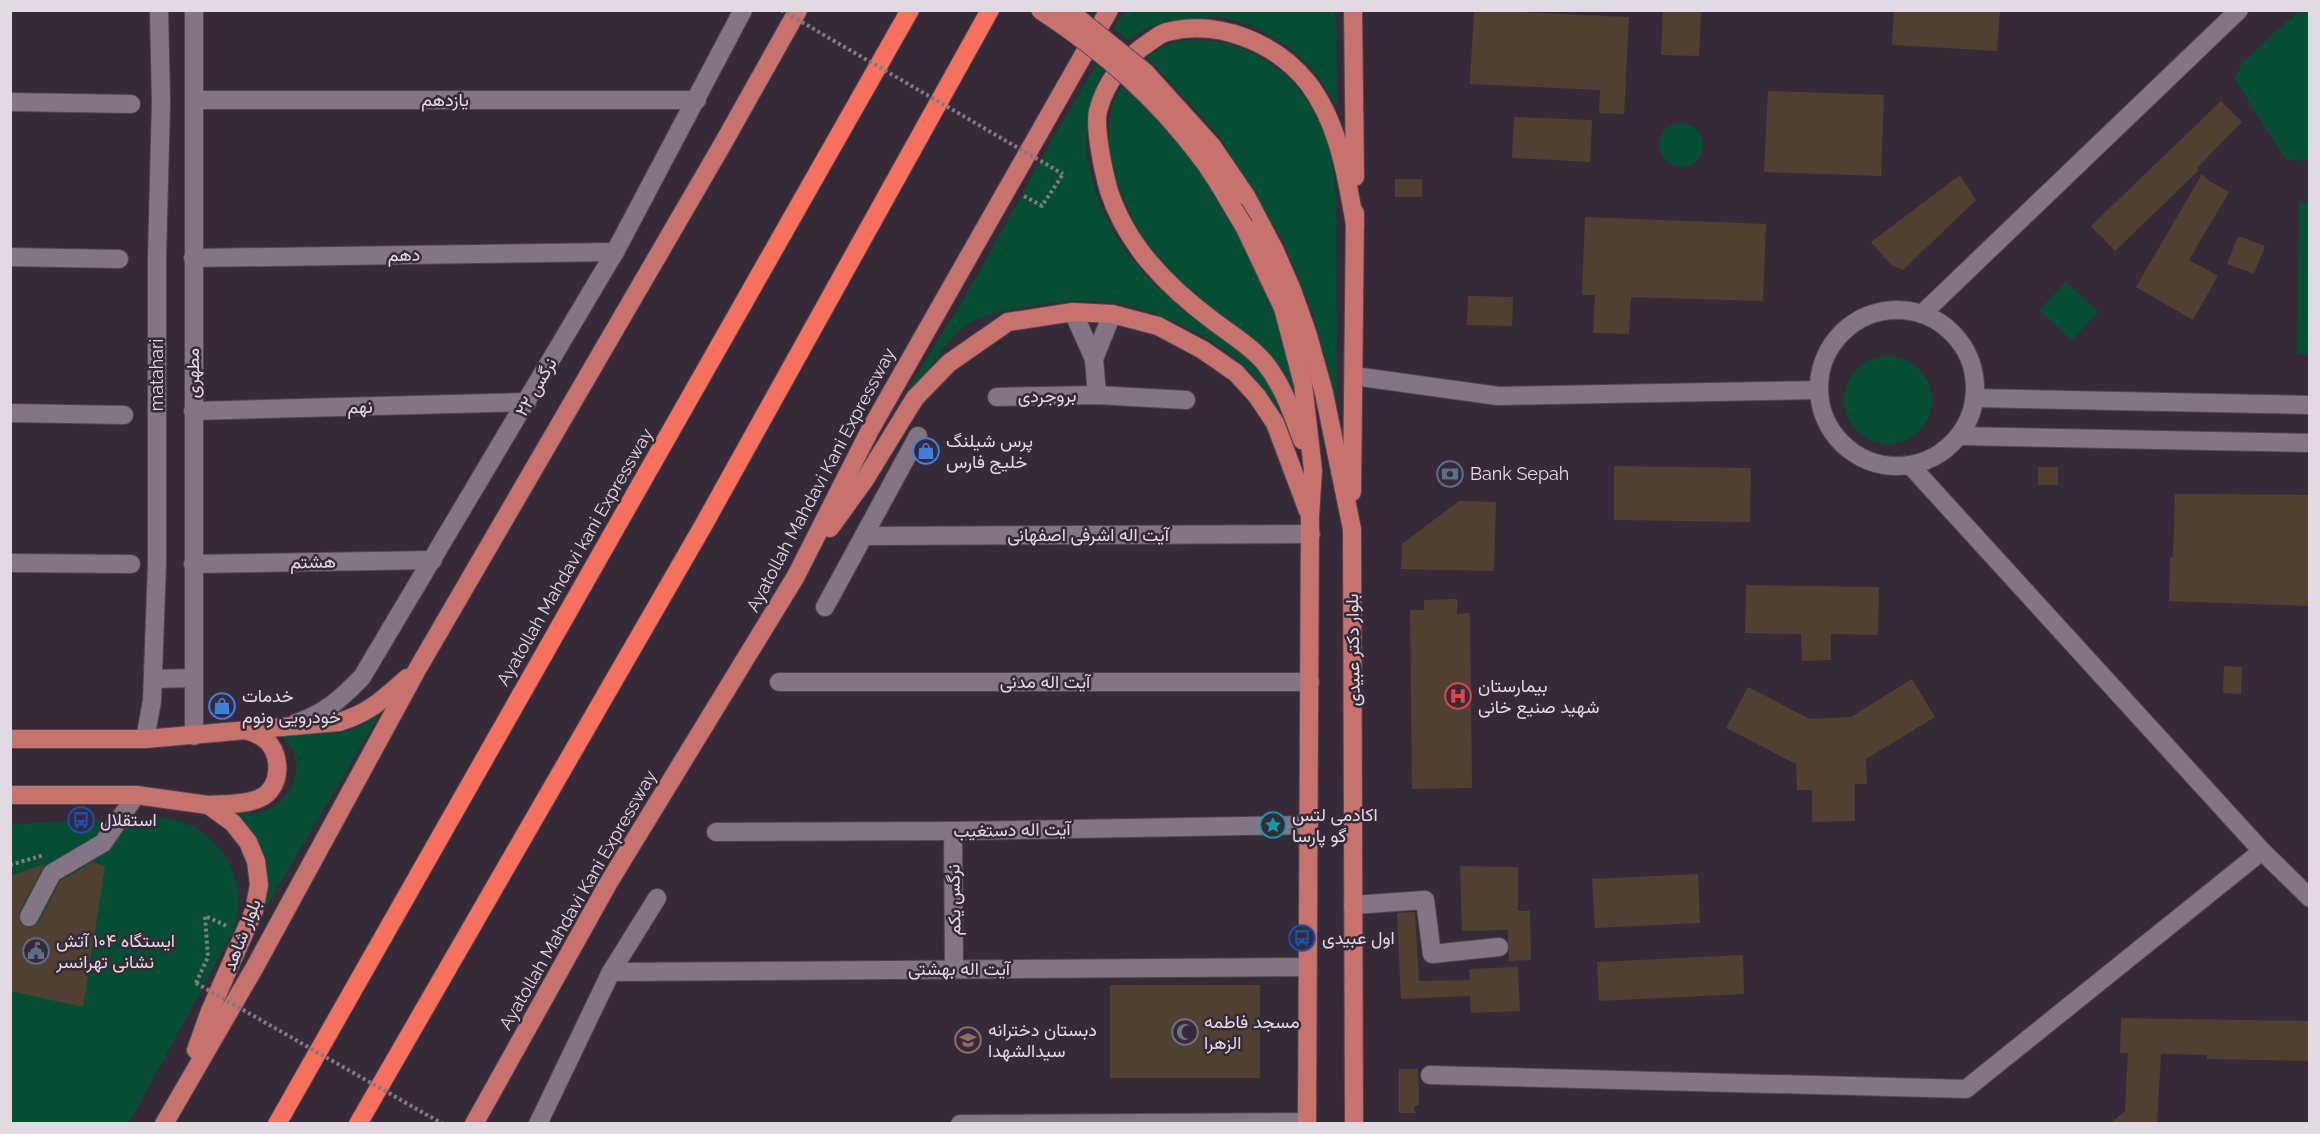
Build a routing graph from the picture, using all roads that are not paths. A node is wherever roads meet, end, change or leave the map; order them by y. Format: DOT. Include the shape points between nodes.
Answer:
graph roads {
  1 [pos="159,10"];
  2 [pos="194,10"];
  3 [pos="743,10"];
  4 [pos="798,10"];
  5 [pos="910,10"];
  6 [pos="990,10"];
  7 [pos="1040,10"];
  8 [pos="1068,10"];
  9 [pos="1109,10"];
  10 [pos="1353,10"];
  11 [pos="2239,10"];
  12 [pos="194,100"];
  13 [pos="697,100"];
  14 [pos="10,102"];
  15 [pos="131,104"];
  16 [pos="1355,224"];
  17 [pos="615,252"];
  18 [pos="10,257"];
  19 [pos="194,258"];
  20 [pos="119,259"];
  21 [pos="1073,312"];
  22 [pos="1112,314"];
  23 [pos="1922,314"];
  24 [pos="1094,359"];
  25 [pos="1354,376"];
  26 [pos="1819,390"];
  27 [pos="1097,395"];
  28 [pos="998,397"];
  29 [pos="1976,398"];
  30 [pos="1186,400"];
  31 [pos="527,402"];
  32 [pos="2310,405"];
  33 [pos="193,411"];
  34 [pos="10,413"];
  35 [pos="124,415"];
  36 [pos="918,436"];
  37 [pos="1959,436"];
  38 [pos="2310,443"];
  39 [pos="1910,465"];
  40 [pos="1313,470"];
  41 [pos="1311,525"];
  42 [pos="1352,529"];
  43 [pos="864,536"];
  44 [pos="433,561"];
  45 [pos="10,563"];
  46 [pos="131,564"];
  47 [pos="193,564"];
  48 [pos="796,576"];
  49 [pos="825,607"];
  50 [pos="418,668"];
  51 [pos="194,678"];
  52 [pos="154,679"];
  53 [pos="779,682"];
  54 [pos="1310,682"];
  55 [pos="287,725"];
  56 [pos="245,730"];
  57 [pos="194,736"];
  58 [pos="10,739"];
  59 [pos="145,739"];
  60 [pos="10,795"];
  61 [pos="136,795"];
  62 [pos="208,805"];
  63 [pos="1309,825"];
  64 [pos="953,831"];
  65 [pos="716,832"];
  66 [pos="2262,851"];
  67 [pos="657,898"];
  68 [pos="2310,898"];
  69 [pos="1353,904"];
  70 [pos="29,917"];
  71 [pos="1499,948"];
  72 [pos="1308,967"];
  73 [pos="954,969"];
  74 [pos="611,972"];
  75 [pos="1430,1075"];
  76 [pos="180,1094"];
  77 [pos="1307,1123"];
  78 [pos="164,1124"];
  79 [pos="277,1124"];
  80 [pos="358,1124"];
  81 [pos="474,1124"];
  82 [pos="538,1124"];
  83 [pos="960,1124"];
  84 [pos="1354,1124"];
  1 -- 52 [label="street, matahari"];
  2 -- 12 [label="street, مطهری"];
  3 -- 13 [label="street, نرگس ۲۲"];
  4 -- 50 [label="main road"];
  5 -- 79 [label="highway, Ayatollah Mahdavi kani Expressway"];
  6 -- 80 [label="highway" via="703,526"];
  7 -- 40 [label="main road, bridge" via="1140,86 1203,160 1244,225 1292,336 1304,384"];
  8 -- 42 [label="main road, بلوار دکتر عبیدی, bridge" via="1145,72 1212,146 1246,196 1275,251 1307,332"];
  9 -- 48 [label="main road, Ayatollah Mahdavi Kani Expressway" via="870,430"];
  10 -- 16 [label="main road"];
  11 -- 23 [label="street"];
  12 -- 13 [label="street, یازدهم"];
  12 -- 19 [label="street, مطهری"];
  13 -- 17 [label="street, نرگس ۲۲"];
  14 -- 15 [label="street"];
  16 -- 25 [label="main road"];
  16 -- 40 [label="main road" via="1342,155 1328,116 1308,83 1281,57 1244,36 1208,28 1165,32 1124,61 1112,77 1097,113 1099,146 1109,191 1130,237 1156,272 1186,301 1264,361 1288,400"];
  17 -- 19 [label="street, دهم"];
  17 -- 31 [label="street, نرگس ۲۲"];
  18 -- 20 [label="street"];
  19 -- 33 [label="street, مطهری"];
  21 -- 22 [label="main road"];
  21 -- 24 [label="street, بروجردی"];
  21 -- 48 [label="main road" via="1008,322 950,363 915,398 864,481"];
  22 -- 24 [label="street, بروجردی"];
  22 -- 41 [label="main road" via="1158,326 1236,373 1275,423"];
  23 -- 26 [label="street" via="1897,309 1873,314 1851,325 1833,343 1822,365"];
  23 -- 29 [label="street" via="1946,326 1964,346 1974,371"];
  24 -- 27 [label="street, بروجردی"];
  25 -- 26 [label="street" via="1498,396"];
  25 -- 42 [label="main road"];
  26 -- 39 [label="street" via="1824,416 1838,439 1858,456 1883,465"];
  27 -- 28 [label="street, بروجردی"];
  27 -- 30 [label="street, بروجردی"];
  29 -- 32 [label="street"];
  29 -- 37 [label="street"];
  31 -- 33 [label="street, نهم"];
  31 -- 44 [label="street, نرگس ۲۲"];
  33 -- 47 [label="street, مطهری"];
  34 -- 35 [label="street"];
  36 -- 43 [label="street"];
  37 -- 38 [label="street"];
  37 -- 39 [label="street" via="1934,457"];
  39 -- 66 [label="street"];
  40 -- 41 [label="main road"];
  41 -- 43 [label="street, آیت اله اشرفی اصفهانی"];
  41 -- 54 [label="main road"];
  42 -- 69 [label="main road, بلوار دکتر عبیدی"];
  43 -- 49 [label="street"];
  44 -- 47 [label="street, هشتم"];
  44 -- 55 [label="street, نرگس ۲۲" via="362,677 339,701 314,717"];
  45 -- 46 [label="street"];
  47 -- 51 [label="street, مطهری"];
  48 -- 81 [label="main road, Ayatollah Mahdavi Kani Expressway" via="609,882"];
  50 -- 55 [label="main road" via="373,709 356,717 339,722"];
  50 -- 76 [label="main road" via="256,965"];
  51 -- 52 [label="street"];
  51 -- 57 [label="street, مطهری"];
  52 -- 59 [label="street, matahari"];
  53 -- 54 [label="street, آیت اله مدنی"];
  54 -- 63 [label="main road"];
  55 -- 56 [label="main road"];
  56 -- 57 [label="main road"];
  56 -- 62 [label="main road" via="267,741 278,765 277,777 261,798"];
  57 -- 59 [label="main road"];
  58 -- 59 [label="main road"];
  60 -- 61 [label="main road, بلوار شاهد"];
  61 -- 62 [label="main road, بلوار شاهد"];
  61 -- 70 [label="street" via="103,843 51,873"];
  62 -- 76 [label="main road, بلوار شاهد" via="233,823 248,842 260,885 246,934 210,1011"];
  63 -- 64 [label="street, آیت اله دستغیب"];
  63 -- 72 [label="main road"];
  64 -- 65 [label="street, آیت اله دستغیب"];
  64 -- 73 [label="street, نرگس یکم"];
  66 -- 68 [label="street"];
  66 -- 75 [label="street" via="1966,1089"];
  67 -- 74 [label="street"];
  69 -- 71 [label="street" via="1425,900 1431,954"];
  69 -- 84 [label="main road, بلوار دکتر عبیدی"];
  72 -- 73 [label="street, آیت اله بهشتی"];
  72 -- 77 [label="main road"];
  73 -- 74 [label="street, آیت اله بهشتی"];
  74 -- 82 [label="street"];
  76 -- 78 [label="main road"];
  77 -- 83 [label="street"];
}
